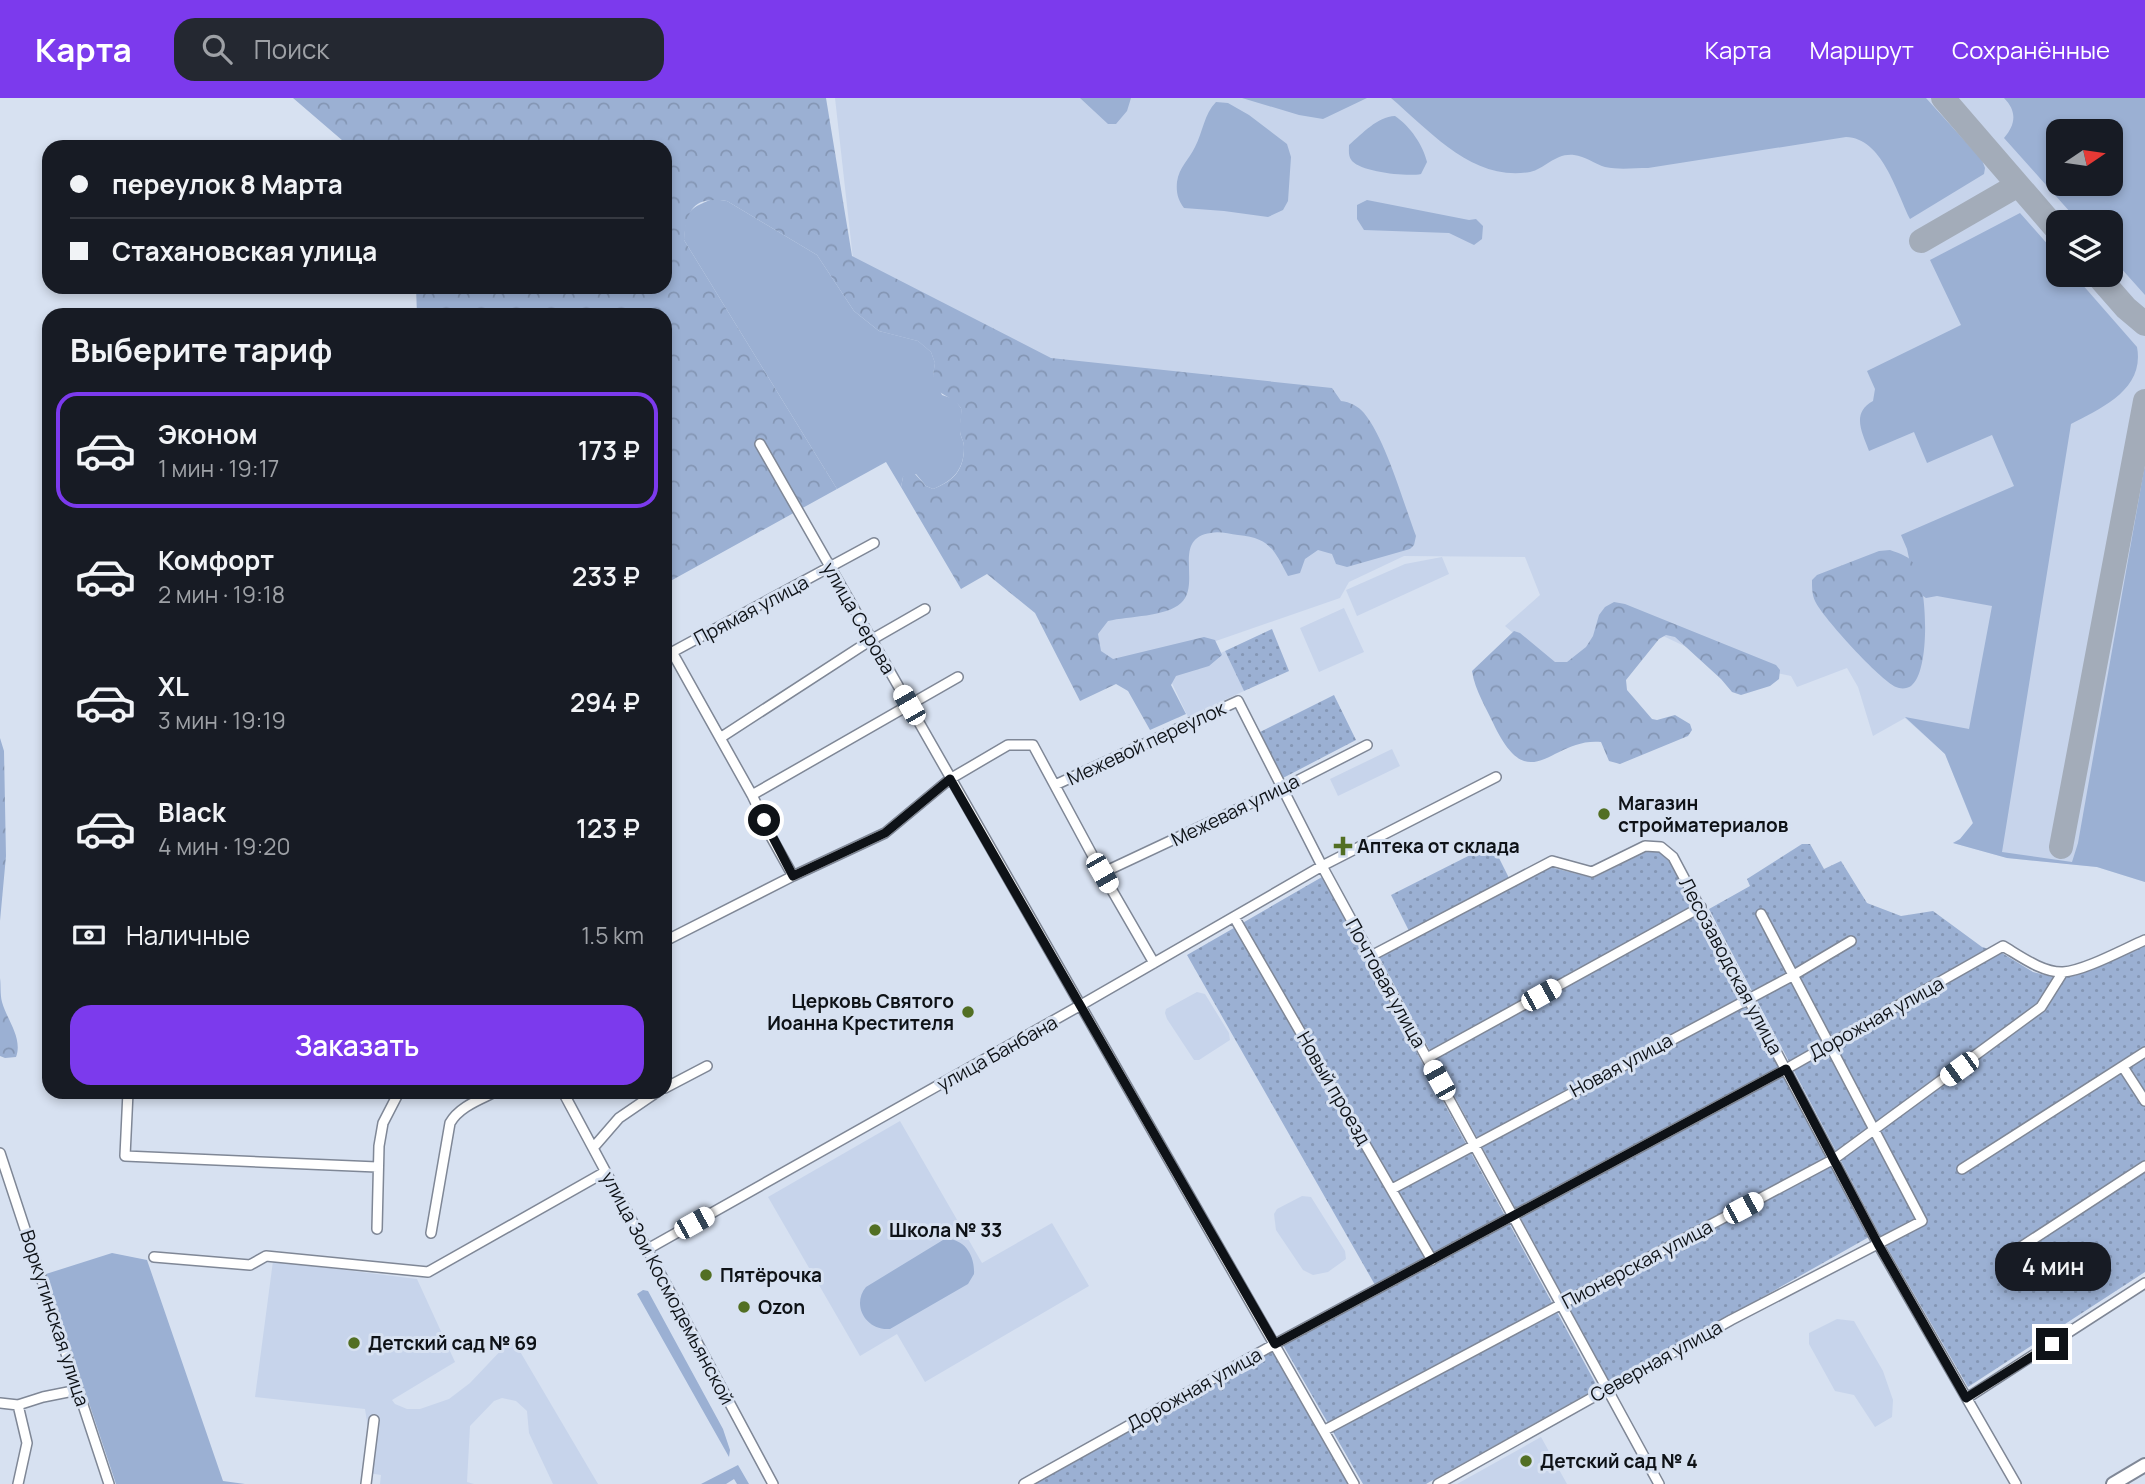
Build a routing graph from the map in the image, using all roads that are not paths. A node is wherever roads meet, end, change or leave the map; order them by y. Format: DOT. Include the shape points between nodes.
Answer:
graph roads {
  1 [pos="760,444"];
  2 [pos="874,543"];
  3 [pos="830,567"];
  4 [pos="925,609"];
  5 [pos="871,640"];
  6 [pos="672,652"];
  7 [pos="672,660"];
  8 [pos="958,677"];
  9 [pos="1238,701"];
  10 [pos="909,705"];
  11 [pos="720,738"];
  12 [pos="1367,745"];
  13 [pos="1496,777"];
  14 [pos="950,779"];
  15 [pos="1055,785"];
  16 [pos="1283,788"];
  17 [pos="751,795"];
  18 [pos="1322,866"];
  19 [pos="1102,873"];
  20 [pos="793,876"];
  21 [pos="1701,907"];
  22 [pos="1761,914"];
  23 [pos="1234,917"];
  24 [pos="672,937"];
  25 [pos="2145,940"];
  26 [pos="1851,941"];
  27 [pos="1371,956"];
  28 [pos="1154,963"];
  29 [pos="2063,972"];
  30 [pos="1791,976"];
  31 [pos="1746,998"];
  32 [pos="1081,1006"];
  33 [pos="1830,1043"];
  34 [pos="2145,1052"];
  35 [pos="1427,1058"];
  36 [pos="707,1066"];
  37 [pos="2123,1067"];
  38 [pos="1786,1069"];
  39 [pos="672,1084"];
  40 [pos="128,1099"];
  41 [pos="395,1099"];
  42 [pos="481,1099"];
  43 [pos="568,1099"];
  44 [pos="645,1099"];
  45 [pos="2145,1101"];
  46 [pos="1875,1129"];
  47 [pos="1474,1143"];
  48 [pos="593,1148"];
  49 [pos="0,1153"];
  50 [pos="1834,1159"];
  51 [pos="2145,1166"];
  52 [pos="377,1167"];
  53 [pos="1962,1169"];
  54 [pos="605,1172"];
  55 [pos="1392,1189"];
  56 [pos="1512,1217"];
  57 [pos="377,1229"];
  58 [pos="431,1233"];
  59 [pos="1878,1244"];
  60 [pos="646,1251"];
  61 [pos="154,1257"];
  62 [pos="1432,1260"];
  63 [pos="2001,1260"];
  64 [pos="2145,1283"];
  65 [pos="1561,1305"];
  66 [pos="1275,1344"];
  67 [pos="78,1390"];
  68 [pos="1606,1390"];
  69 [pos="1966,1398"];
  70 [pos="0,1404"];
  71 [pos="18,1405"];
  72 [pos="374,1420"];
  73 [pos="1325,1430"];
  74 [pos="2145,1465"];
  75 [pos="18,1484"];
  76 [pos="109,1484"];
  77 [pos="366,1484"];
  78 [pos="773,1484"];
  79 [pos="1024,1484"];
  80 [pos="1354,1484"];
  81 [pos="1438,1484"];
  82 [pos="1659,1484"];
  83 [pos="2016,1484"];
  84 [pos="2113,1484"];
  1 -- 3 [label="street, улица Серова"];
  2 -- 3 [label="street, Прямая улица"];
  3 -- 5 [label="street, улица Серова"];
  3 -- 6 [label="street, Прямая улица"];
  4 -- 5 [label="street"];
  5 -- 10 [label="street, улица Серова"];
  5 -- 11 [label="street"];
  7 -- 11 [label="street"];
  8 -- 10 [label="street"];
  9 -- 15 [label="street, Межевой переулок"];
  9 -- 16 [label="street, Почтовая улица"];
  10 -- 14 [label="street, улица Серова"];
  10 -- 17 [label="street"];
  11 -- 17 [label="street"];
  12 -- 16 [label="street, Межевая улица"];
  13 -- 18 [label="street, улица Банбана"];
  14 -- 15 [label="street" via="1008,745 1033,745"];
  14 -- 20 [label="street" via="885,833"];
  14 -- 32 [label="street, улица Серова"];
  15 -- 19 [label="street"];
  16 -- 18 [label="street, Почтовая улица"];
  16 -- 19 [label="street, Межевая улица"];
  17 -- 20 [label="street"];
  18 -- 23 [label="street, улица Банбана"];
  18 -- 27 [label="street, Почтовая улица"];
  19 -- 28 [label="street"];
  20 -- 24 [label="street"];
  21 -- 27 [label="street, Лесозаводская улица" via="1674,857 1661,847 1645,846 1592,872 1552,861"];
  21 -- 31 [label="street, Лесозаводская улица"];
  21 -- 35 [label="street"];
  22 -- 30 [label="street"];
  23 -- 28 [label="street, улица Банбана"];
  23 -- 55 [label="street, Новый проезд"];
  25 -- 29 [label="street"];
  26 -- 30 [label="street, Новая улица"];
  27 -- 35 [label="street, Почтовая улица"];
  28 -- 32 [label="street, улица Банбана"];
  29 -- 33 [label="street, Дорожная улица" via="2044,968 2003,946"];
  29 -- 46 [label="street, Пионерская улица" via="2041,1007"];
  30 -- 31 [label="street, Новая улица"];
  30 -- 33 [label="street"];
  31 -- 38 [label="street, Лесозаводская улица"];
  31 -- 47 [label="street, Новая улица"];
  32 -- 60 [label="street, улица Банбана"];
  32 -- 66 [label="street, улица Серова"];
  33 -- 38 [label="street, Дорожная улица"];
  33 -- 46 [label="street"];
  34 -- 37 [label="street"];
  35 -- 47 [label="street, Почтовая улица"];
  36 -- 39 [label="street"];
  37 -- 45 [label="street"];
  37 -- 53 [label="street"];
  38 -- 50 [label="street, Лесозаводская улица"];
  38 -- 56 [label="street, Дорожная улица"];
  40 -- 52 [label="street" via="125,1156"];
  41 -- 52 [label="street" via="383,1123"];
  42 -- 58 [label="street" via="455,1114 450,1123"];
  43 -- 48 [label="street, улица Зои Космодемьянской"];
  44 -- 48 [label="street" via="619,1118"];
  46 -- 50 [label="street, Пионерская улица"];
  46 -- 59 [label="street, Северная улица" via="1922,1222"];
  47 -- 55 [label="street, Новая улица"];
  47 -- 56 [label="street, Почтовая улица"];
  48 -- 54 [label="street, улица Зои Космодемьянской"];
  49 -- 67 [label="street, Воркутинская улица"];
  50 -- 59 [label="street, Лесозаводская улица"];
  50 -- 65 [label="street, Пионерская улица"];
  51 -- 63 [label="street"];
  52 -- 57 [label="street"];
  54 -- 60 [label="street, улица Зои Космодемьянской"];
  54 -- 61 [label="street" via="428,1272 266,1256 250,1265"];
  55 -- 62 [label="street, Новый проезд"];
  56 -- 62 [label="street, Дорожная улица"];
  56 -- 65 [label="street, Почтовая улица"];
  59 -- 68 [label="street, Северная улица"];
  59 -- 69 [label="street, Лесозаводская улица"];
  60 -- 78 [label="street, улица Зои Космодемьянской"];
  62 -- 66 [label="street, Дорожная улица"];
  64 -- 69 [label="street"];
  65 -- 68 [label="street, Почтовая улица"];
  65 -- 73 [label="street, Пионерская улица"];
  66 -- 73 [label="street, улица Серова"];
  66 -- 79 [label="street, Дорожная улица"];
  67 -- 71 [label="street"];
  67 -- 76 [label="street, Воркутинская улица"];
  68 -- 81 [label="street, Северная улица"];
  68 -- 82 [label="street, Почтовая улица"];
  69 -- 83 [label="street, Лесозаводская улица"];
  70 -- 71 [label="street"];
  71 -- 75 [label="street" via="27,1443"];
  72 -- 77 [label="street"];
  73 -- 80 [label="street, улица Серова"];
  74 -- 84 [label="main road"];
}
